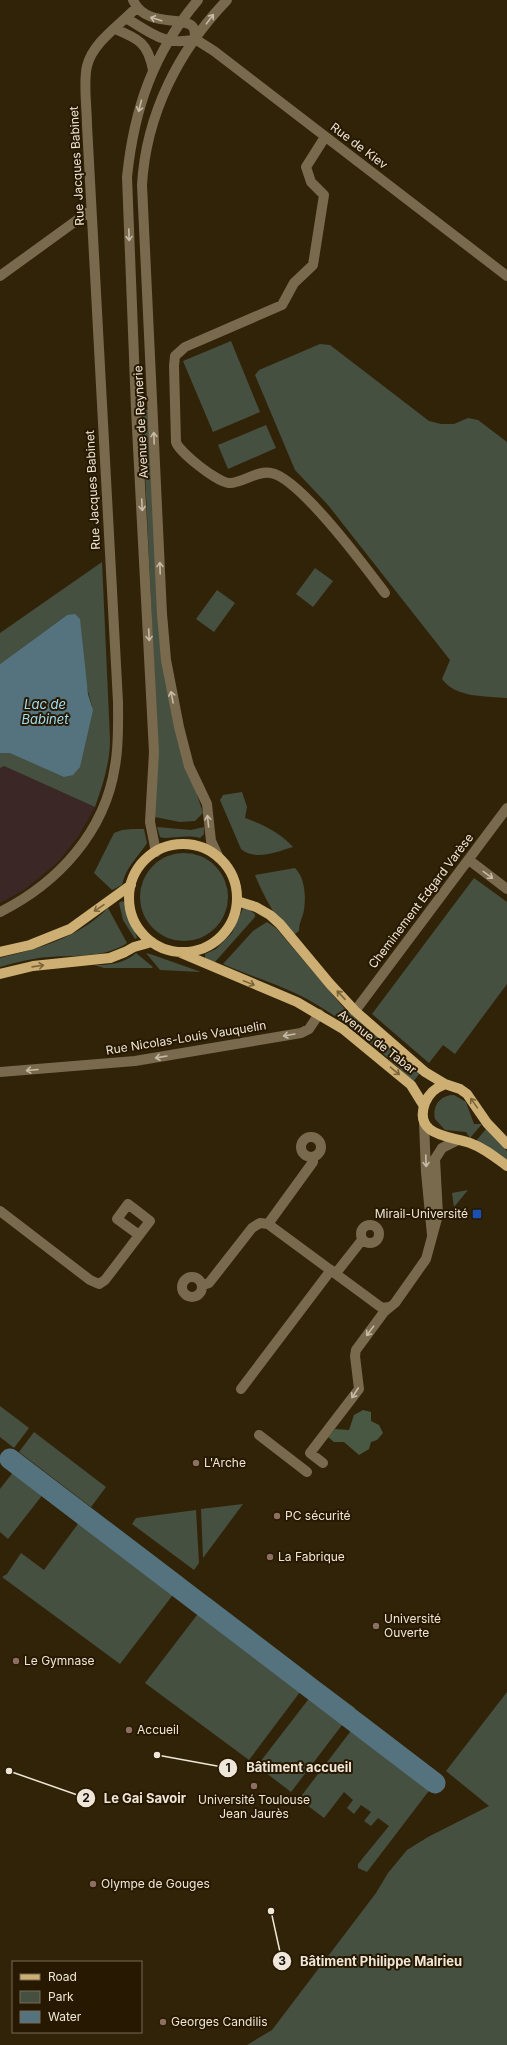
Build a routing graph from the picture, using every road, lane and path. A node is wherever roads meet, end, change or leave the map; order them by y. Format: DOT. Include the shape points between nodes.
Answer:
graph roads {
  1 [pos="198,0"];
  2 [pos="227,0"];
  3 [pos="135,4"];
  4 [pos="126,18"];
  5 [pos="180,21"];
  6 [pos="115,29"];
  7 [pos="195,39"];
  8 [pos="167,41"];
  9 [pos="153,70"];
  10 [pos="325,137"];
  11 [pos="92,210"];
  12 [pos="0,276"];
  13 [pos="507,276"];
  14 [pos="385,593"];
  15 [pos="507,808"];
  16 [pos="156,852"];
  17 [pos="219,858"];
  18 [pos="468,860"];
  19 [pos="130,885"];
  20 [pos="507,889"];
  21 [pos="237,901"];
  22 [pos="0,912"];
  23 [pos="152,942"];
  24 [pos="0,952"];
  25 [pos="179,952"];
  26 [pos="0,974"];
  27 [pos="355,1011"];
  28 [pos="320,1014"];
  29 [pos="0,1072"];
  30 [pos="445,1084"];
  31 [pos="424,1106"];
  32 [pos="424,1122"];
  33 [pos="458,1140"];
  34 [pos="507,1144"];
  35 [pos="313,1157"];
  36 [pos="507,1166"];
  37 [pos="0,1211"];
  38 [pos="268,1224"];
  39 [pos="139,1235"];
  40 [pos="432,1237"];
  41 [pos="362,1240"];
  42 [pos="333,1271"];
  43 [pos="203,1285"];
  44 [pos="389,1307"];
  45 [pos="241,1389"];
  46 [pos="259,1435"];
  47 [pos="323,1463"];
  48 [pos="307,1472"];
  1 -- 5 [label="street, Avenue de Reynerie"];
  7 -- 2 [label="street, Avenue de Reynerie, one-way"];
  3 -- 4 [label="street, Rue Jacques Babinet"];
  5 -- 3 [label="street, Rue Jacques Babinet, one-way" via="153,19"];
  4 -- 6 [label="street, Rue Jacques Babinet"];
  4 -- 8 [label="street"];
  5 -- 7 [label="street" via="191,25"];
  5 -- 8 [label="street, Avenue de Reynerie"];
  6 -- 9 [label="street" via="131,35 143,44 150,54"];
  6 -- 11 [label="street, Rue Jacques Babinet" via="91,56 87,67 87,125"];
  7 -- 8 [label="street"];
  7 -- 10 [label="street, Rue de Kiev"];
  17 -- 7 [label="street, Avenue de Reynerie, one-way" via="211,841 207,804 189,766 178,727 166,660 142,210 143,161 154,118 166,86"];
  8 -- 9 [label="street, Avenue de Reynerie"];
  9 -- 16 [label="street, Avenue de Reynerie, one-way" via="142,97 130,147 127,203 154,752 150,822"];
  10 -- 13 [label="street, Rue de Kiev"];
  10 -- 14 [label="street" via="306,167 311,182 324,195 313,265 296,280 282,305 185,347 175,356 176,442 182,452 225,482 235,482 263,473 280,476 311,502"];
  11 -- 12 [label="street"];
  11 -- 22 [label="street, Rue Jacques Babinet" via="118,702 116,766 104,806 78,851 58,874 40,889"];
  15 -- 18 [label="street, Cheminement Edgard Varèse"];
  16 -- 17 [label="main road" via="171,846 188,845 205,849"];
  16 -- 19 [label="main road" via="138,869"];
  17 -- 21 [label="main road" via="234,881"];
  18 -- 20 [label="street, one-way"];
  18 -- 27 [label="street, Cheminement Edgard Varèse"];
  19 -- 23 [label="main road" via="131,913 139,930"];
  19 -- 24 [label="main road, one-way" via="70,929 30,945"];
  21 -- 25 [label="main road" via="233,918 219,939 196,951"];
  27 -- 21 [label="main road, Avenue de Tabar, one-way" via="280,924 256,907"];
  23 -- 25 [label="main road" via="165,949"];
  26 -- 23 [label="main road, one-way" via="33,966 110,958"];
  25 -- 28 [label="main road, Avenue de Tabar, one-way"];
  27 -- 30 [label="main road, Avenue de Tabar" via="425,1072"];
  28 -- 29 [label="street, Rue Nicolas-Louis Vauquelin, one-way" via="309,1029 301,1033 136,1061"];
  28 -- 31 [label="main road, Avenue de Tabar, one-way" via="343,1029 411,1085"];
  30 -- 31 [label="main road" via="431,1093"];
  34 -- 30 [label="main road, Avenue de Tabar, one-way" via="487,1123 467,1094"];
  31 -- 32 [label="main road"];
  32 -- 33 [label="main road" via="439,1136"];
  32 -- 40 [label="street, one-way"];
  33 -- 36 [label="main road" via="490,1152"];
  33 -- 40 [label="street" via="442,1148 435,1159 438,1215"];
  35 -- 38 [label="street" via="313,1162"];
  37 -- 39 [label="street" via="90,1280 99,1284 105,1280"];
  38 -- 42 [label="street"];
  38 -- 43 [label="street" via="260,1223 252,1228 209,1283"];
  40 -- 44 [label="street" via="420,1270 395,1303"];
  41 -- 42 [label="street"];
  42 -- 44 [label="street" via="382,1308"];
  42 -- 45 [label="street"];
  44 -- 47 [label="street, one-way" via="356,1350 359,1389 310,1453"];
  46 -- 48 [label="street"];
}
